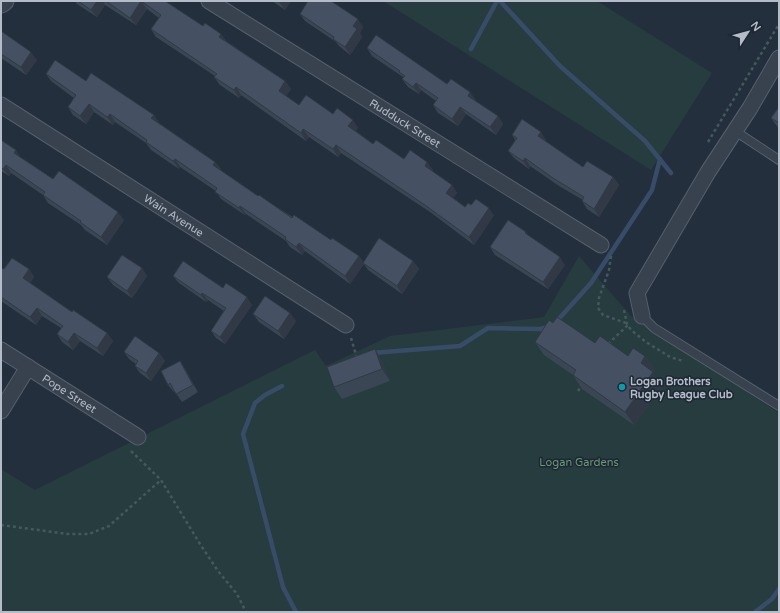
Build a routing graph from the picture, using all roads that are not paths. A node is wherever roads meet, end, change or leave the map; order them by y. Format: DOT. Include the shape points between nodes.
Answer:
graph roads {
  1 [pos="4,1"];
  2 [pos="209,1"];
  3 [pos="1,3"];
  4 [pos="779,58"];
  5 [pos="1,105"];
  6 [pos="735,131"];
  7 [pos="779,160"];
  8 [pos="601,245"];
  9 [pos="642,316"];
  10 [pos="346,325"];
  11 [pos="1,350"];
  12 [pos="28,367"];
  13 [pos="779,406"];
  14 [pos="1,412"];
  15 [pos="133,433"];
  1 -- 3 [label="street"];
  2 -- 8 [label="street, Rudduck Street"];
  4 -- 6 [label="street"];
  5 -- 10 [label="street, Wain Avenue"];
  6 -- 7 [label="lane"];
  6 -- 9 [label="street" via="636,293"];
  9 -- 13 [label="lane" via="654,328"];
  11 -- 12 [label="street, Pope Street"];
  12 -- 14 [label="street"];
  12 -- 15 [label="street, Pope Street"];
}
